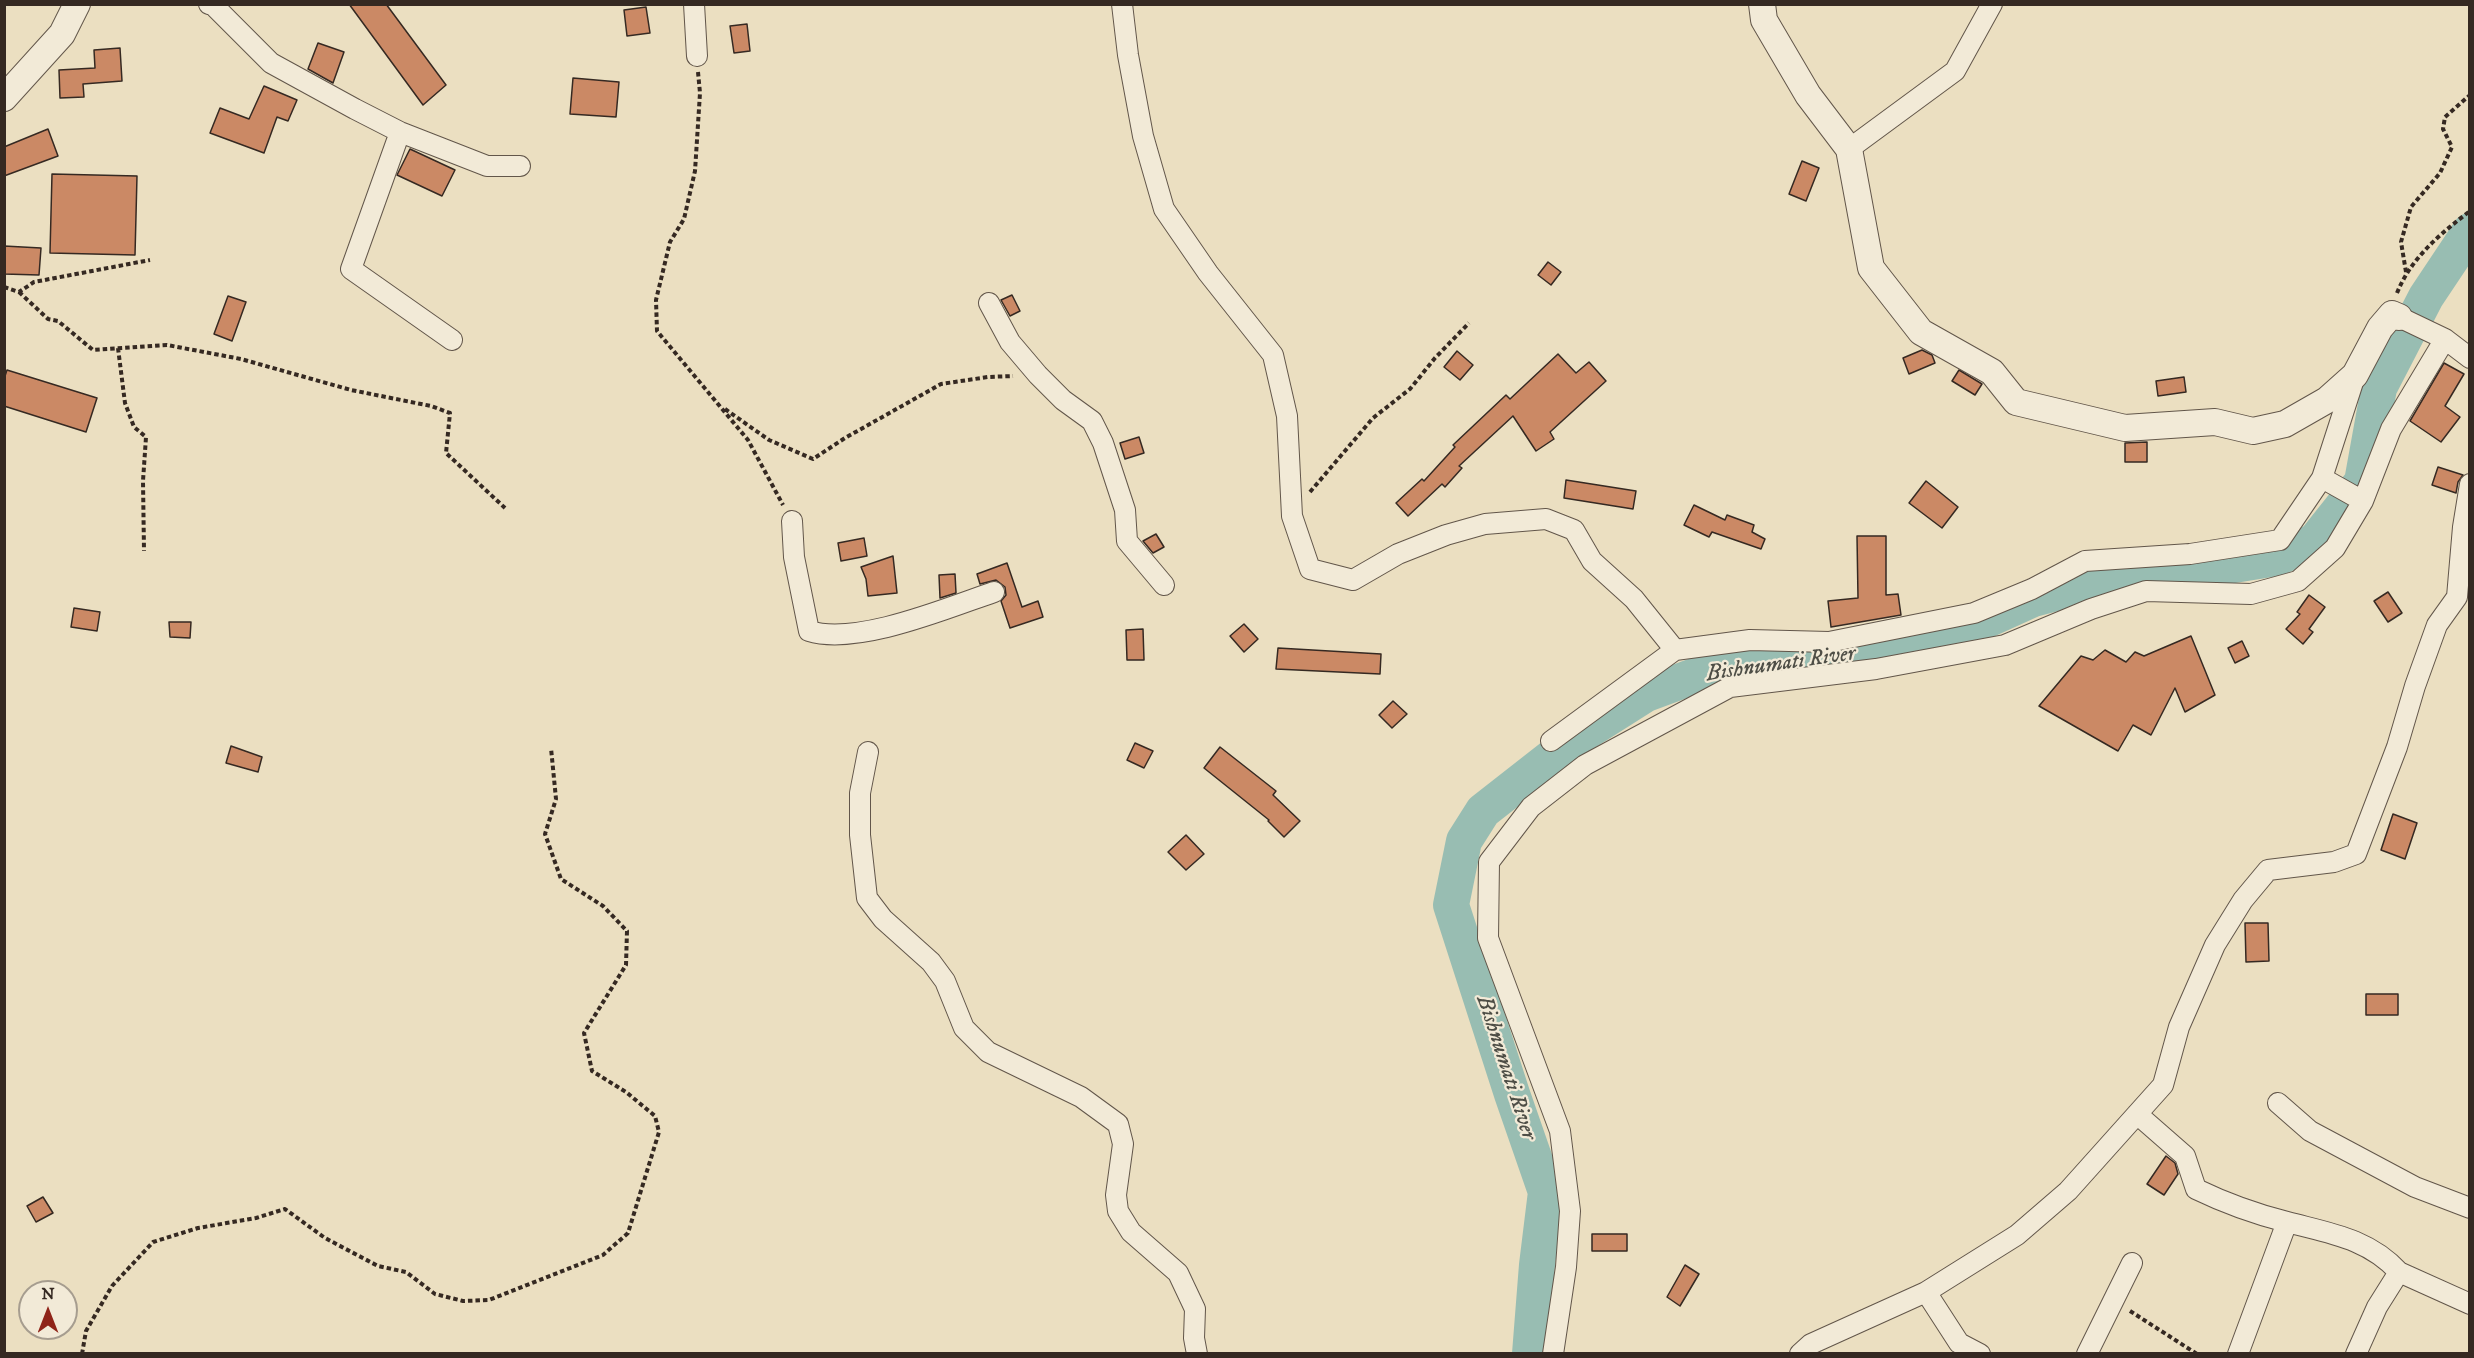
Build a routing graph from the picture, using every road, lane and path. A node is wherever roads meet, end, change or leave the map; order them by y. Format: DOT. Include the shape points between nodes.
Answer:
graph roads {
  1 [pos="77,4"];
  2 [pos="209,4"];
  3 [pos="694,4"];
  4 [pos="1122,4"];
  5 [pos="1762,4"];
  6 [pos="1992,4"];
  7 [pos="697,56"];
  8 [pos="2469,95"];
  9 [pos="4,98"];
  10 [pos="400,132"];
  11 [pos="1849,149"];
  12 [pos="520,166"];
  13 [pos="2469,211"];
  14 [pos="150,260"];
  15 [pos="2406,272"];
  16 [pos="4,287"];
  17 [pos="19,292"];
  18 [pos="988,303"];
  19 [pos="2395,315"];
  20 [pos="1469,323"];
  21 [pos="2440,336"];
  22 [pos="452,340"];
  23 [pos="118,348"];
  24 [pos="2469,358"];
  25 [pos="1038,375"];
  26 [pos="2355,375"];
  27 [pos="719,405"];
  28 [pos="2322,478"];
  29 [pos="2469,484"];
  30 [pos="2363,501"];
  31 [pos="505,508"];
  32 [pos="1292,516"];
  33 [pos="2467,517"];
  34 [pos="792,520"];
  35 [pos="144,551"];
  36 [pos="1164,585"];
  37 [pos="994,591"];
  38 [pos="1674,650"];
  39 [pos="1551,741"];
  40 [pos="551,748"];
  41 [pos="868,752"];
  42 [pos="2278,1103"];
  43 [pos="2137,1114"];
  44 [pos="2469,1208"];
  45 [pos="2287,1222"];
  46 [pos="2132,1263"];
  47 [pos="2399,1272"];
  48 [pos="1926,1292"];
  49 [pos="2114,1300"];
  50 [pos="2469,1304"];
  51 [pos="82,1353"];
  52 [pos="1197,1353"];
  53 [pos="1553,1353"];
  54 [pos="1800,1353"];
  55 [pos="1980,1353"];
  56 [pos="2086,1353"];
  57 [pos="2197,1353"];
  58 [pos="2238,1353"];
  59 [pos="2356,1353"];
  1 -- 9 [label="street" via="62,34"];
  2 -- 10 [label="street" via="271,63"];
  3 -- 7 [label="street"];
  4 -- 32 [label="street" via="1143,136 1164,209 1208,273 1273,355 1287,416"];
  5 -- 11 [label="street" via="1764,20 1803,86"];
  6 -- 11 [label="street" via="1955,71"];
  7 -- 27 [label="path" via="700,93 695,171 684,219 670,242 656,300 657,332"];
  8 -- 15 [label="path" via="2445,117 2443,129 2452,147 2440,173 2411,207 2401,242"];
  10 -- 12 [label="street" via="487,166"];
  10 -- 22 [label="street" via="351,269"];
  11 -- 26 [label="street" via="1871,268 1922,332 1992,372 2016,402 2125,428 2215,422 2253,431 2285,424 2327,400"];
  13 -- 15 [label="path" via="2441,233"];
  14 -- 17 [label="path" via="34,282"];
  15 -- 19 [label="path"];
  16 -- 17 [label="path"];
  17 -- 23 [label="path" via="93,350"];
  18 -- 25 [label="street" via="1010,342"];
  19 -- 21 [label="street"];
  19 -- 26 [label="street" via="2380,328"];
  20 -- 32 [label="path" via="1410,389 1373,418 1325,471"];
  21 -- 24 [label="street"];
  21 -- 30 [label="street" via="2391,429"];
  23 -- 31 [label="path" via="167,345 242,359 450,413 446,453"];
  23 -- 35 [label="path" via="125,404 134,427 146,437"];
  25 -- 27 [label="path" via="988,376 941,384 813,459 769,440"];
  25 -- 36 [label="street" via="1092,421 1125,510 1127,541"];
  26 -- 28 [label="street"];
  27 -- 34 [label="path" via="748,440"];
  28 -- 30 [label="street"];
  28 -- 38 [label="street" via="2280,540 2190,554 2085,561 1974,613 1829,642 1750,640"];
  29 -- 33 [label="street"];
  30 -- 53 [label="street" via="2336,548 2298,580 2251,594 2146,591 2005,645 1876,669 1730,687 1585,765 1531,807 1489,862 1488,939 1560,1131 1570,1211"];
  32 -- 38 [label="street" via="1310,569 1353,580 1398,554 1446,536 1485,524 1546,519 1574,530 1592,561 1634,599"];
  33 -- 43 [label="street" via="2457,597 2437,625 2356,854 2334,862 2268,870 2243,900 2215,945 2179,1027 2163,1085"];
  34 -- 37 [label="street" via="794,557 809,631 822,635 904,623"];
  38 -- 39 [label="street"];
  40 -- 51 [label="path" via="556,798 545,834 561,879 603,906 627,931 627,965 584,1033 592,1071 655,1116 659,1132 628,1233 603,1255 566,1272 489,1300 463,1301 435,1294 406,1272 378,1266 325,1238 285,1209 198,1228 153,1242 112,1286 86,1330"];
  41 -- 52 [label="street" via="860,793 867,898 883,919 931,962 945,981 964,1028 988,1052 1082,1097 1118,1124 1123,1144 1116,1195 1118,1211 1131,1232 1178,1273 1195,1309"];
  42 -- 44 [label="street" via="2310,1131 2415,1187"];
  43 -- 45 [label="street" via="2185,1156 2196,1189 2227,1204"];
  43 -- 48 [label="street" via="2068,1191 2017,1235"];
  45 -- 47 [label="street" via="2327,1230 2364,1245"];
  45 -- 58 [label="street"];
  46 -- 49 [label="street"];
  47 -- 50 [label="street"];
  47 -- 59 [label="street" via="2377,1307"];
  48 -- 54 [label="street" via="1811,1344"];
  48 -- 55 [label="street" via="1959,1343"];
  49 -- 56 [label="street"];
  49 -- 57 [label="path"];
}
